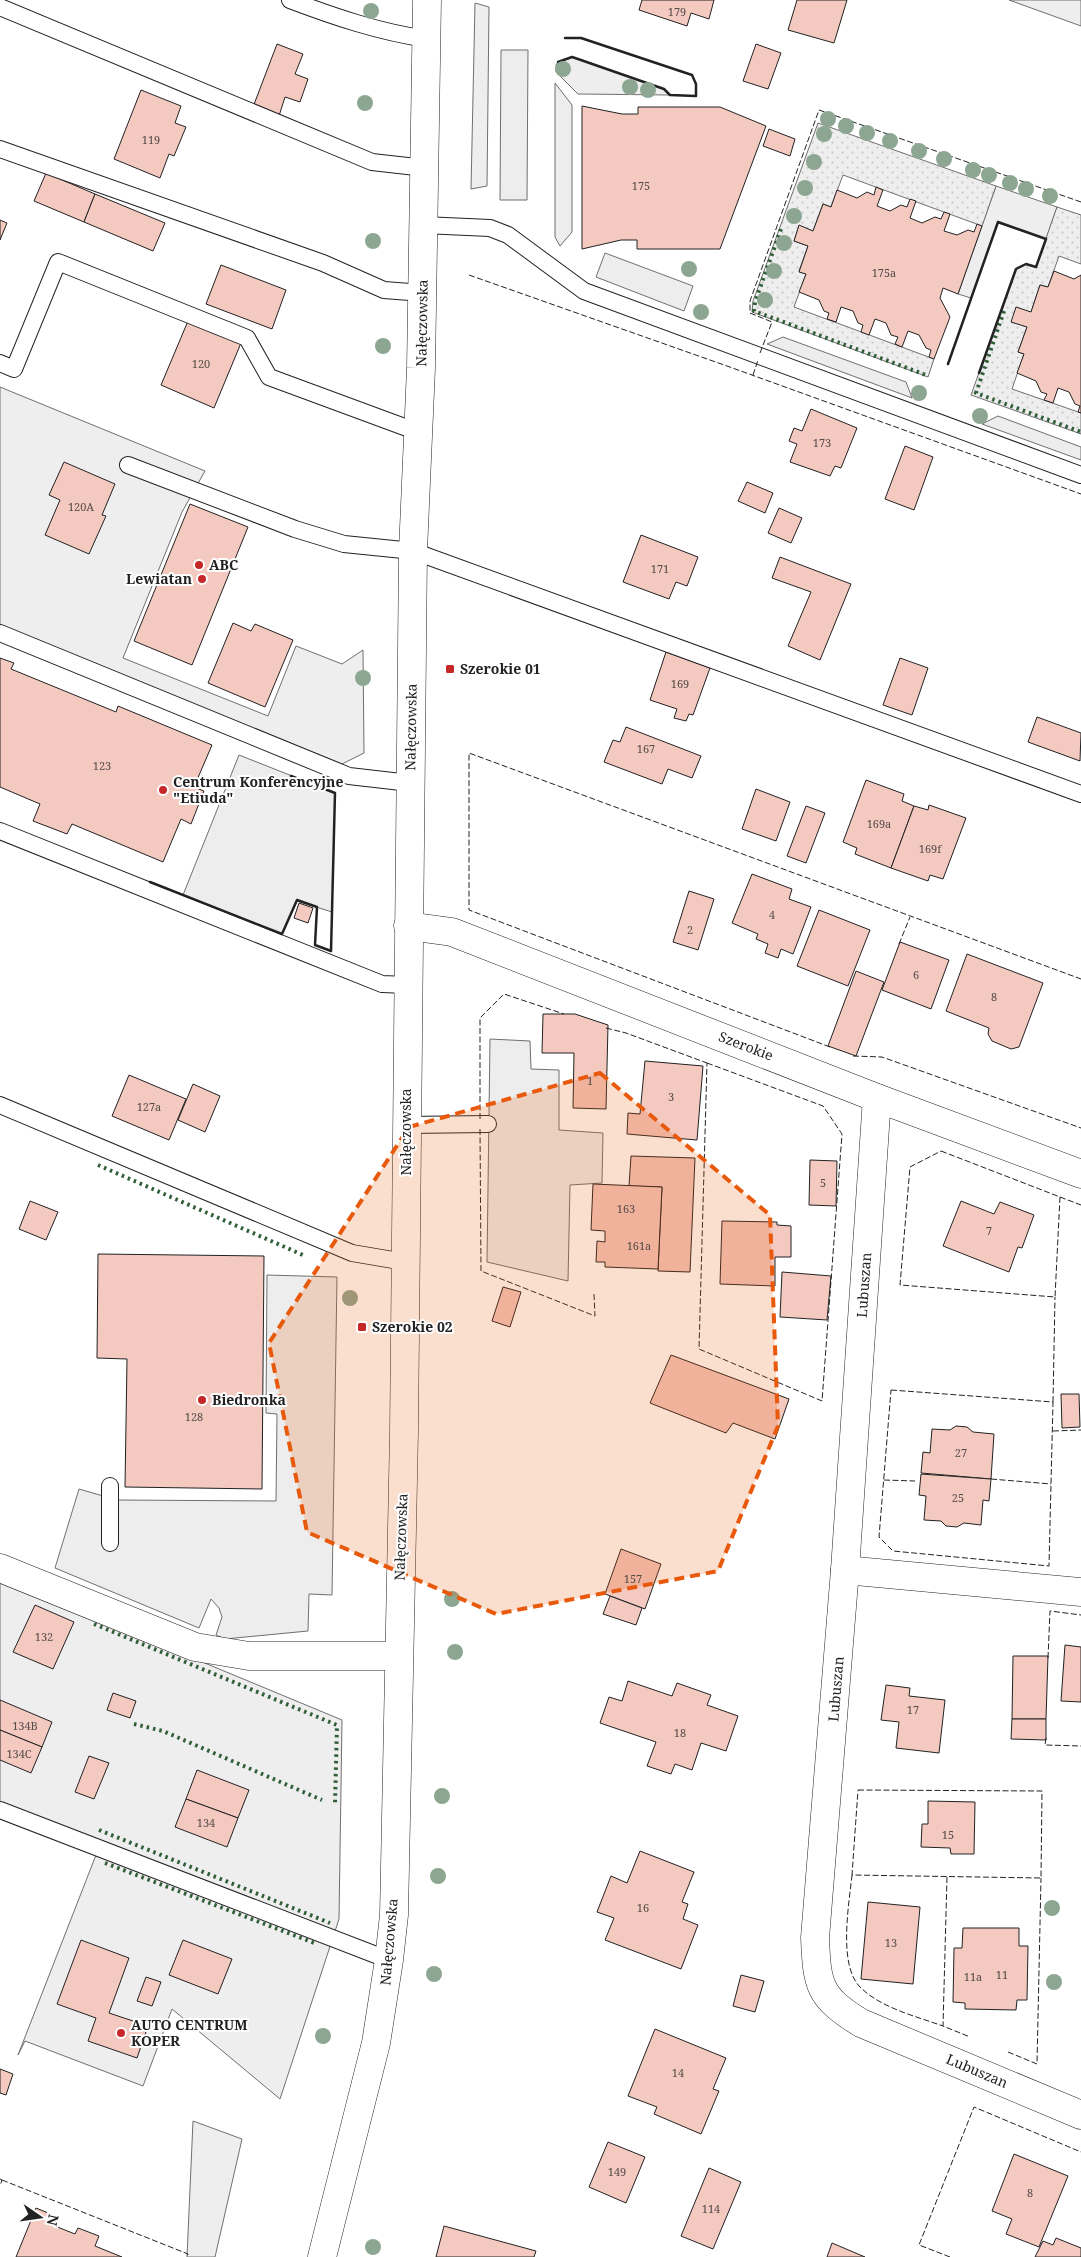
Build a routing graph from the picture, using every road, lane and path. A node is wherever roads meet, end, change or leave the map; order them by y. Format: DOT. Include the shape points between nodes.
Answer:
graph roads {
  1 [pos="290,0"];
  2 [pos="427,0"];
  3 [pos="0,7"];
  4 [pos="427,39"];
  5 [pos="0,149"];
  6 [pos="425,168"];
  7 [pos="423,226"];
  8 [pos="422,293"];
  9 [pos="0,363"];
  10 [pos="418,432"];
  11 [pos="128,465"];
  12 [pos="1081,475"];
  13 [pos="413,551"];
  14 [pos="0,633"];
  15 [pos="410,783"];
  16 [pos="1081,794"];
  17 [pos="0,831"];
  18 [pos="408,926"];
  19 [pos="407,985"];
  20 [pos="877,1098"];
  21 [pos="0,1105"];
  22 [pos="488,1124"];
  23 [pos="406,1125"];
  24 [pos="1081,1174"];
  25 [pos="405,1262"];
  26 [pos="110,1486"];
  27 [pos="110,1544"];
  28 [pos="0,1568"];
  29 [pos="845,1570"];
  30 [pos="1081,1592"];
  31 [pos="398,1656"];
  32 [pos="0,1810"];
  33 [pos="389,1960"];
  34 [pos="1081,2115"];
  35 [pos="322,2257"];
  1 -- 4 [label="lane" via="395,35"];
  2 -- 4 [label="street, Nałęczowska"];
  3 -- 6 [label="lane" via="372,162"];
  4 -- 6 [label="street, Nałęczowska"];
  5 -- 8 [label="lane" via="323,264 384,290"];
  6 -- 7 [label="street, Nałęczowska"];
  7 -- 8 [label="street, Nałęczowska"];
  7 -- 12 [label="lane" via="490,228 508,235 584,291"];
  8 -- 10 [label="street, Nałęczowska"];
  9 -- 10 [label="lane" via="14,369 58,262 247,338 269,377"];
  10 -- 13 [label="street, Nałęczowska"];
  11 -- 13 [label="lane" via="295,529 344,544"];
  13 -- 15 [label="street, Nałęczowska"];
  13 -- 16 [label="lane"];
  14 -- 15 [label="lane" via="349,776"];
  15 -- 18 [label="street, Nałęczowska"];
  17 -- 19 [label="lane" via="382,984"];
  18 -- 19 [label="street, Nałęczowska"];
  18 -- 20 [label="street, Szerokie" via="452,932"];
  19 -- 23 [label="street, Nałęczowska"];
  20 -- 24 [label="street, Szerokie"];
  20 -- 29 [label="street, Lubuszan"];
  21 -- 25 [label="lane" via="352,1253"];
  22 -- 23 [label="lane"];
  23 -- 25 [label="street, Nałęczowska"];
  25 -- 31 [label="street, Nałęczowska"];
  26 -- 27 [label="lane"];
  28 -- 31 [label="street" via="196,1647 249,1656"];
  29 -- 30 [label="street"];
  29 -- 34 [label="street, Lubuszan" via="816,1938 820,1984 837,2007 861,2024"];
  31 -- 33 [label="street, Nałęczowska" via="394,1915"];
  32 -- 33 [label="lane"];
  33 -- 35 [label="street, Nałęczowska" via="374,2051"];
}
